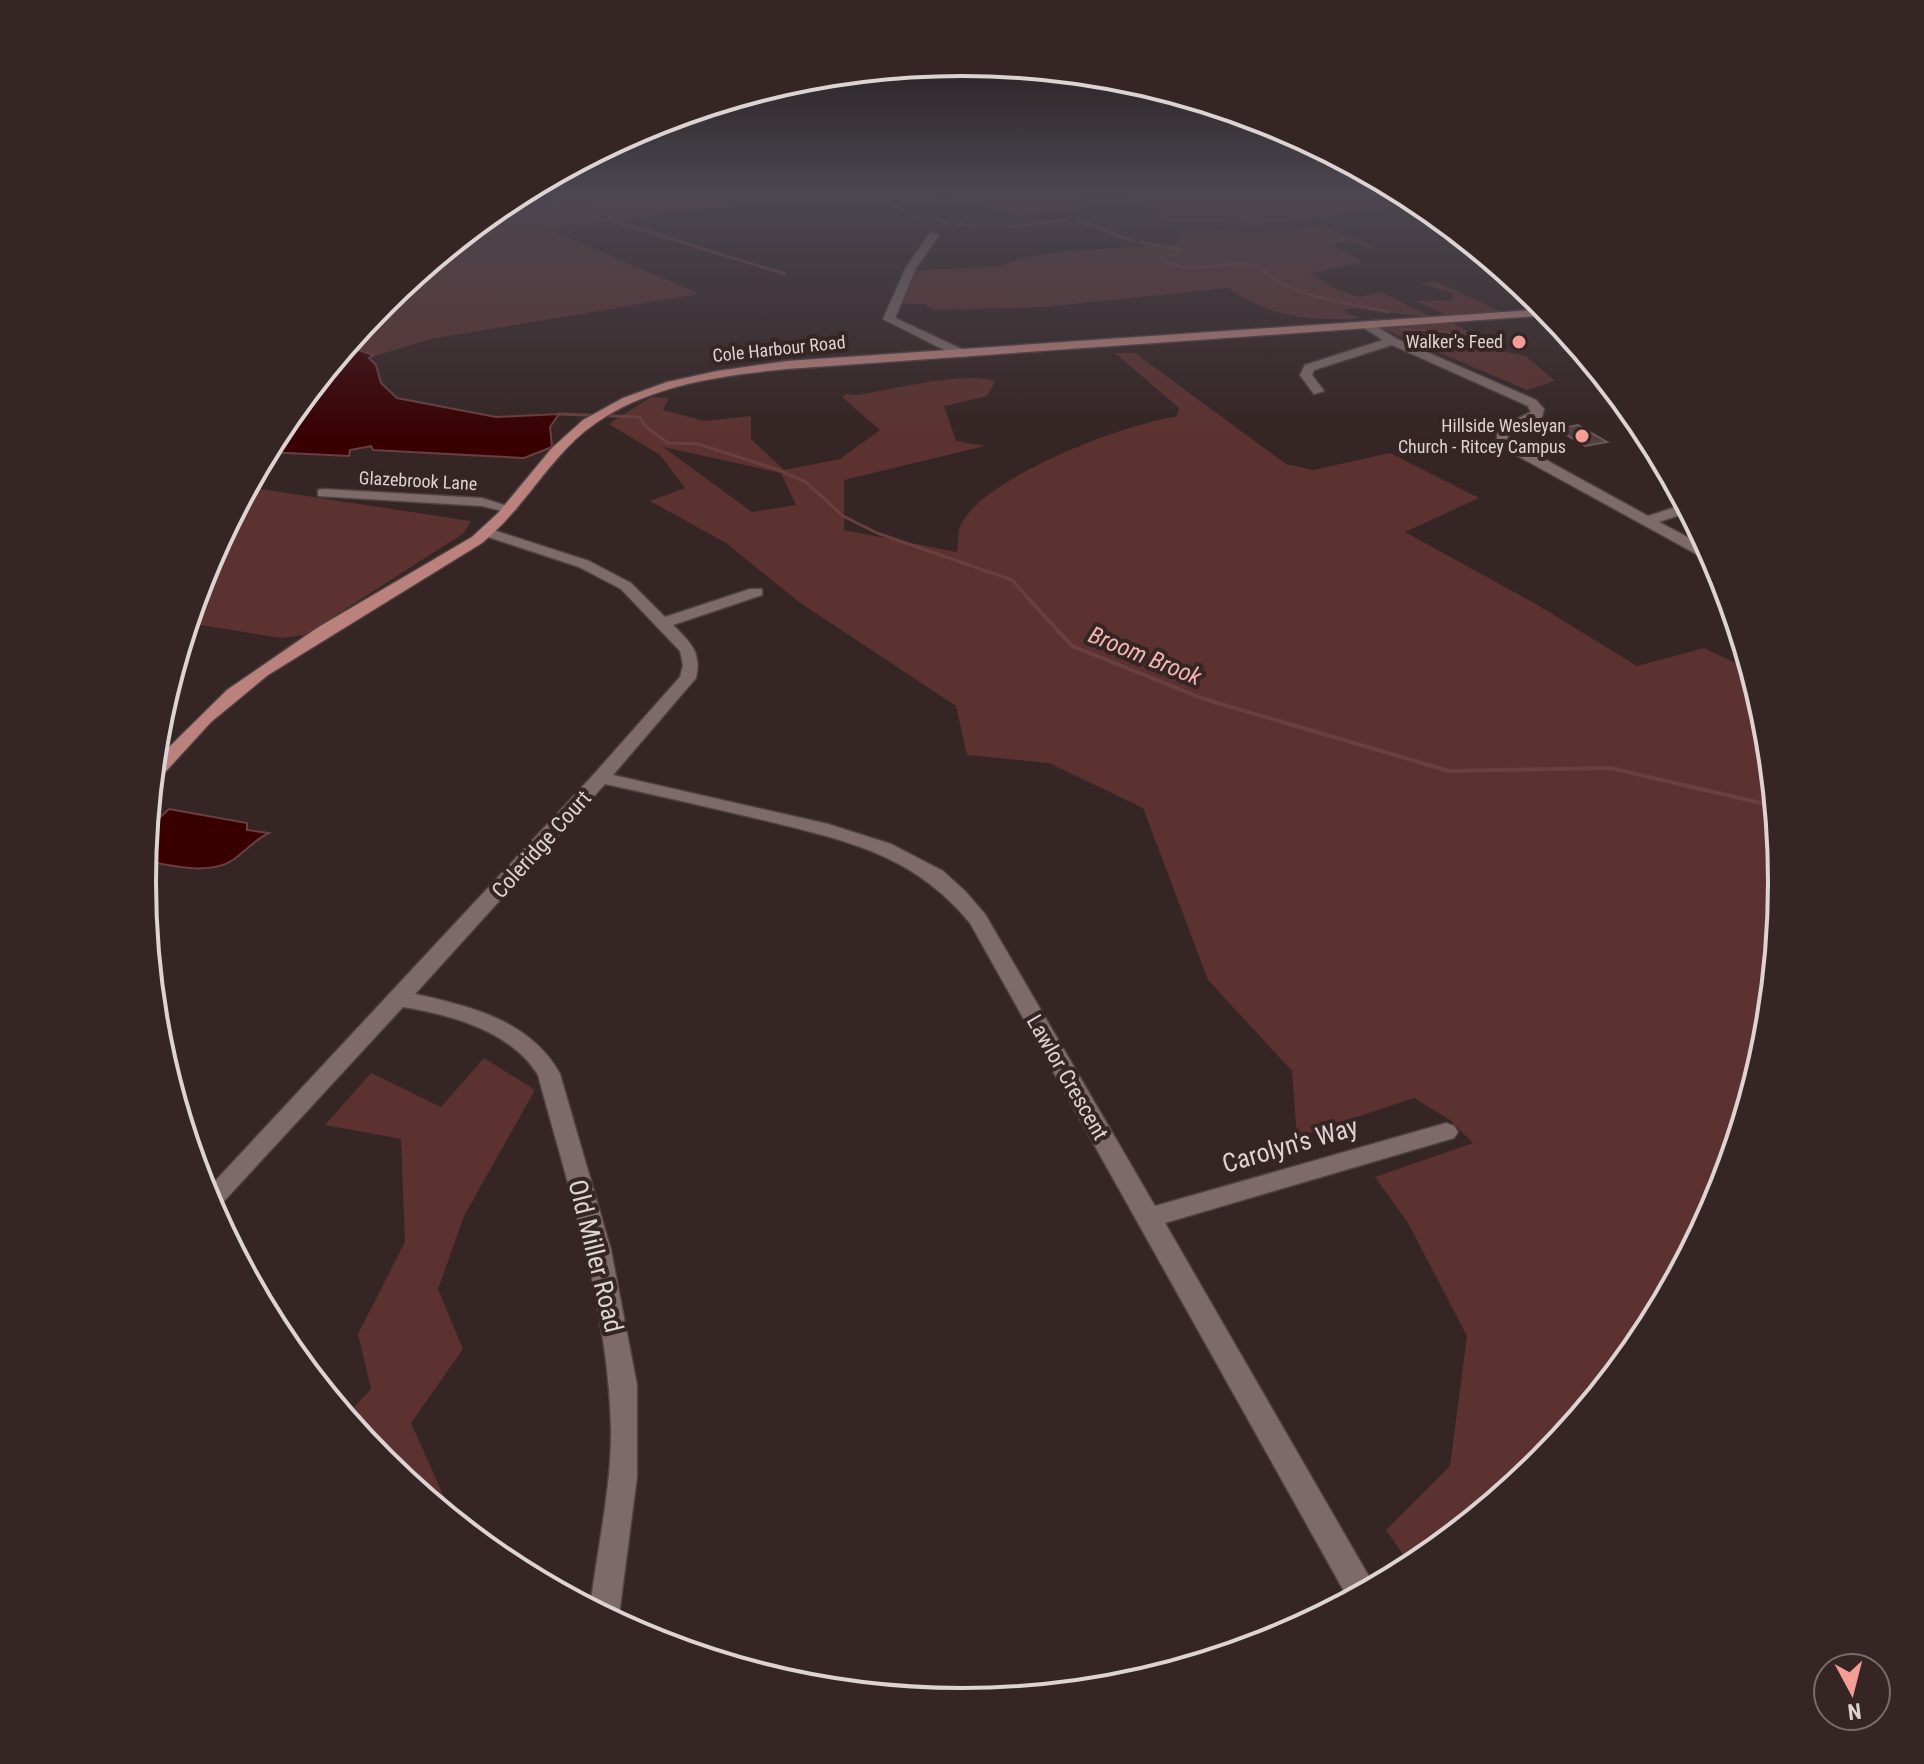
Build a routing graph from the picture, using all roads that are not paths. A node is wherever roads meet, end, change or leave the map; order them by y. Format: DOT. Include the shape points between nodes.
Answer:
graph roads {
  1 [pos="909,273"];
  2 [pos="1533,313"];
  3 [pos="1368,326"];
  4 [pos="1393,341"];
  5 [pos="962,354"];
  6 [pos="1318,391"];
  7 [pos="323,493"];
  8 [pos="510,509"];
  9 [pos="1677,511"];
  10 [pos="1646,521"];
  11 [pos="487,532"];
  12 [pos="1695,548"];
  13 [pos="756,592"];
  14 [pos="662,623"];
  15 [pos="166,759"];
  16 [pos="601,778"];
  17 [pos="396,998"];
  18 [pos="1446,1132"];
  19 [pos="219,1193"];
  20 [pos="1151,1217"];
  21 [pos="1357,1584"];
  22 [pos="607,1605"];
  1 -- 5 [label="street" via="888,317"];
  2 -- 3 [label="main road, Cole Harbour Road"];
  3 -- 4 [label="street"];
  3 -- 5 [label="main road, Cole Harbour Road"];
  4 -- 6 [label="street" via="1309,368 1306,375"];
  4 -- 10 [label="street" via="1532,403 1537,414 1503,431 1501,441"];
  5 -- 8 [label="main road, Cole Harbour Road" via="771,367 651,392 612,407 571,433"];
  7 -- 8 [label="street, Glazebrook Lane" via="482,502"];
  8 -- 11 [label="main road, Cole Harbour Road"];
  9 -- 10 [label="street"];
  10 -- 12 [label="street"];
  11 -- 14 [label="street, Coleridge Court" via="597,569 635,593"];
  11 -- 15 [label="main road, Cole Harbour Road" via="249,678 190,730"];
  13 -- 14 [label="street"];
  14 -- 16 [label="street, Coleridge Court" via="688,650 688,678"];
  16 -- 17 [label="street, Coleridge Court"];
  16 -- 20 [label="street, Lawlor Crescent" via="860,838 937,876 978,919"];
  17 -- 19 [label="street, Coleridge Court"];
  17 -- 22 [label="street, Old Miller Road" via="441,1007 496,1028 533,1050 549,1074 614,1322 623,1389 621,1503"];
  18 -- 20 [label="street, Carolyn's Way"];
  20 -- 21 [label="street, Lawlor Crescent"];
}
